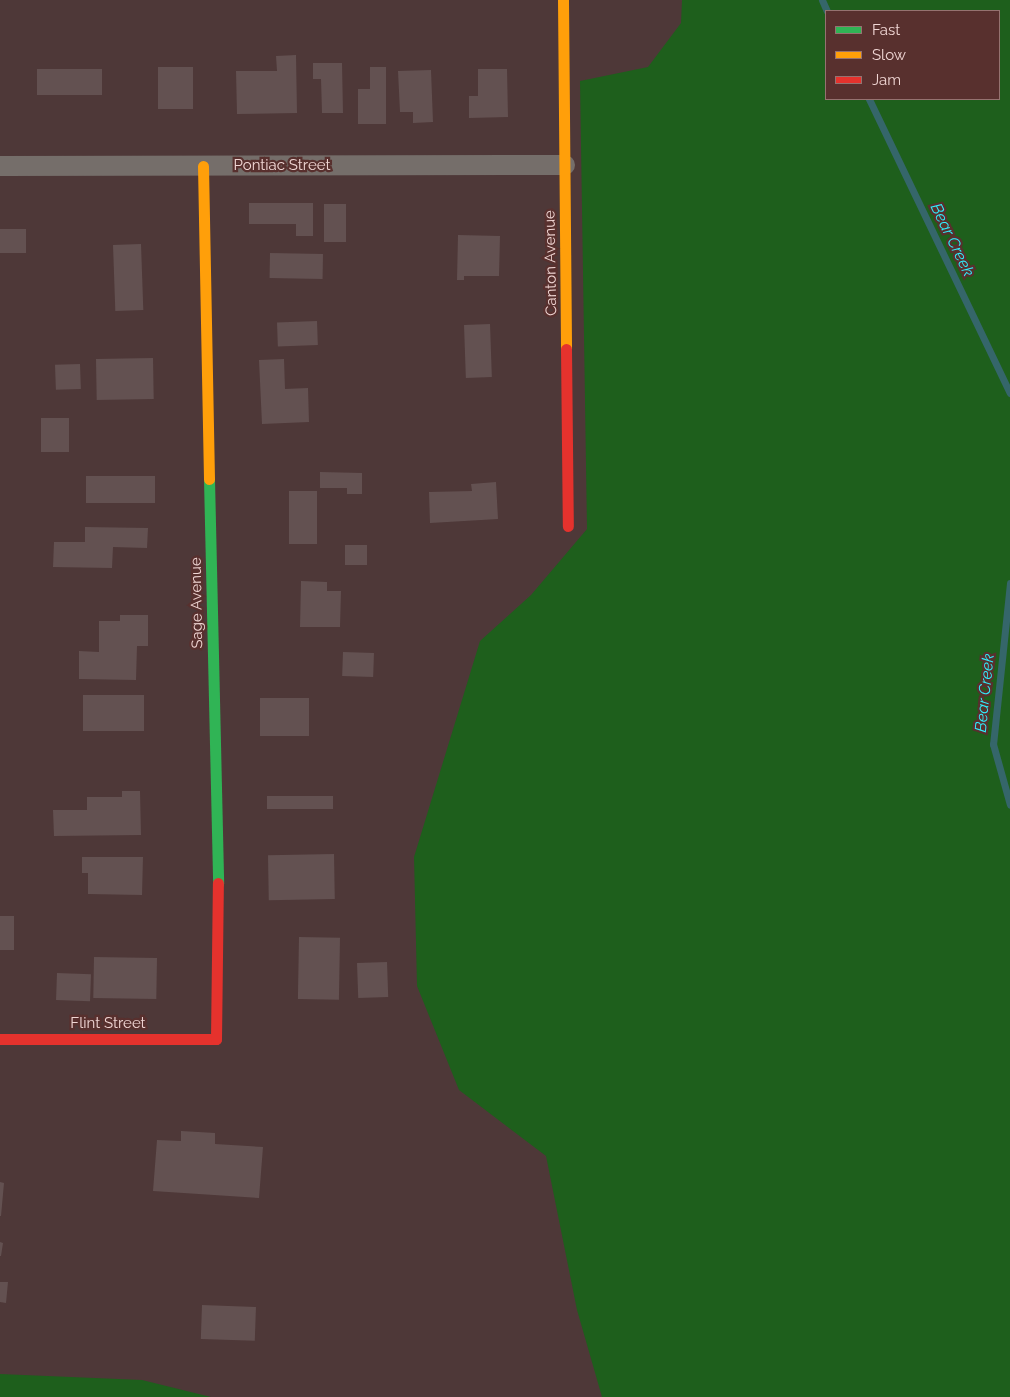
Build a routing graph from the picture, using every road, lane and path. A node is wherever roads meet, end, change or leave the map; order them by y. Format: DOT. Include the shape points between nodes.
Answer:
graph roads {
  1 [pos="563,0"];
  2 [pos="565,165"];
  3 [pos="0,166"];
  4 [pos="203,166"];
  5 [pos="568,526"];
  6 [pos="0,1039"];
  7 [pos="216,1039"];
  1 -- 2 [label="street, Canton Avenue"];
  2 -- 4 [label="street, Pontiac Street"];
  2 -- 5 [label="street, Canton Avenue"];
  3 -- 4 [label="street, Pontiac Street"];
  4 -- 7 [label="street, Sage Avenue" via="218,904"];
  6 -- 7 [label="street, Flint Street"];
}
